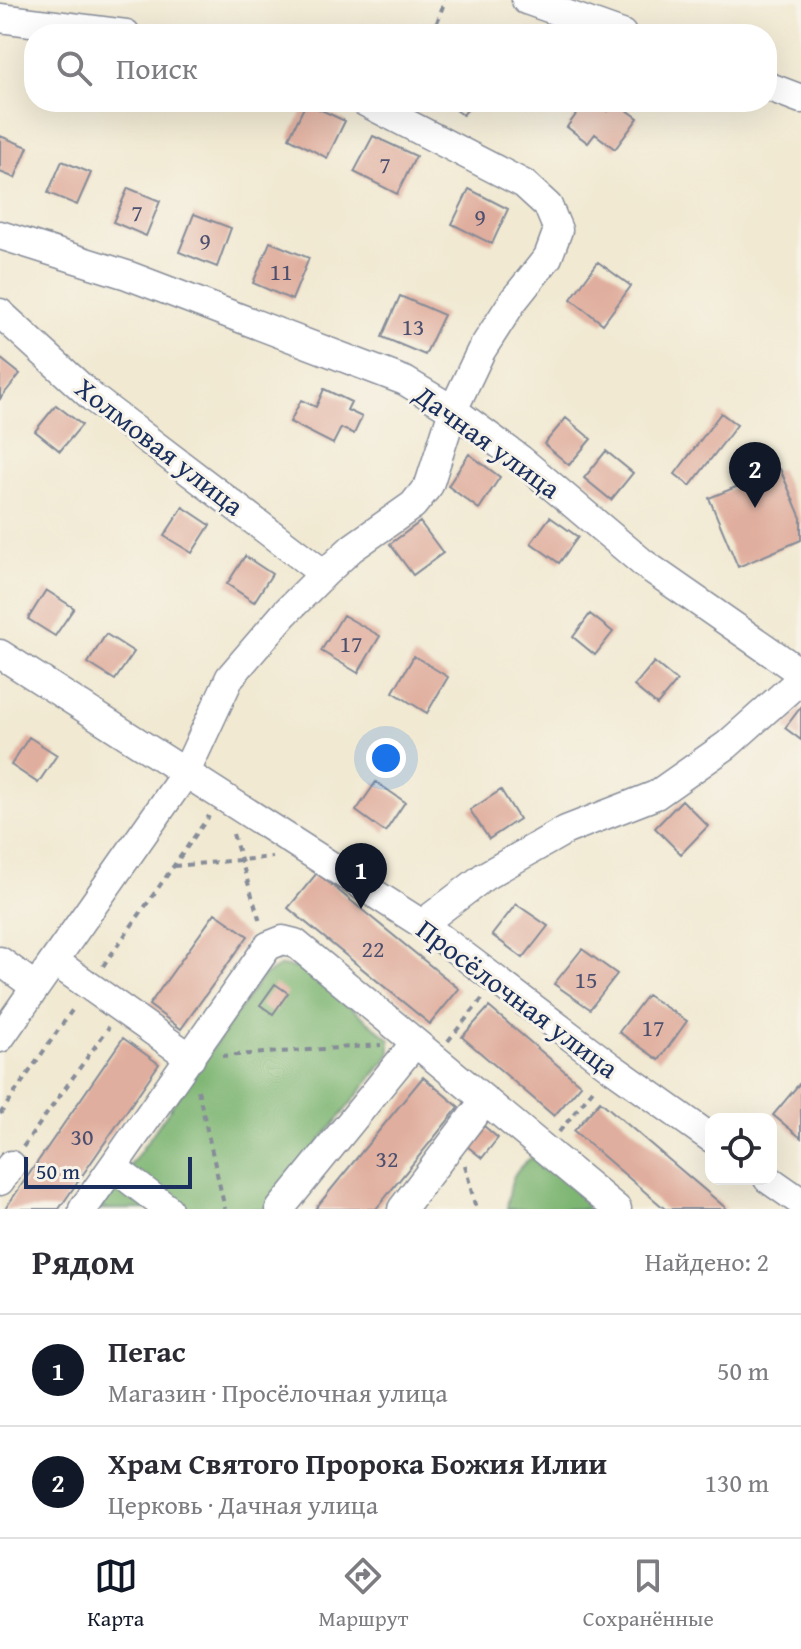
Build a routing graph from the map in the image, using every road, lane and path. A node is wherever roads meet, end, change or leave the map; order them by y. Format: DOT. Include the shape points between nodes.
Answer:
graph roads {
  1 [pos="445,0"];
  2 [pos="526,0"];
  3 [pos="0,18"];
  4 [pos="47,24"];
  5 [pos="437,24"];
  6 [pos="594,24"];
  7 [pos="777,90"];
  8 [pos="801,99"];
  9 [pos="384,112"];
  10 [pos="0,235"];
  11 [pos="0,313"];
  12 [pos="453,410"];
  13 [pos="324,574"];
  14 [pos="0,654"];
  15 [pos="801,676"];
  16 [pos="185,774"];
  17 [pos="222,798"];
  18 [pos="307,852"];
  19 [pos="242,862"];
  20 [pos="173,866"];
  21 [pos="422,924"];
  22 [pos="268,946"];
  23 [pos="0,961"];
  24 [pos="54,961"];
  25 [pos="497,981"];
  26 [pos="89,985"];
  27 [pos="34,986"];
  28 [pos="122,1009"];
  29 [pos="0,1038"];
  30 [pos="425,1051"];
  31 [pos="191,1058"];
  32 [pos="611,1067"];
  33 [pos="485,1100"];
  34 [pos="0,1114"];
  35 [pos="705,1134"];
  36 [pos="459,1135"];
  37 [pos="544,1149"];
  38 [pos="113,1167"];
  39 [pos="5,1173"];
  40 [pos="777,1185"];
  41 [pos="801,1202"];
  42 [pos="83,1209"];
  43 [pos="168,1209"];
  44 [pos="225,1209"];
  45 [pos="280,1209"];
  46 [pos="402,1209"];
  47 [pos="476,1209"];
  48 [pos="617,1209"];
  1 -- 5 [label="path"];
  2 -- 6 [label="street"];
  3 -- 4 [label="street"];
  7 -- 8 [label="street"];
  9 -- 12 [label="street" via="524,184 548,206 558,230 548,257 489,339"];
  10 -- 12 [label="street, Дачная улица" via="268,327 405,381"];
  11 -- 13 [label="street, Холмовая улица" via="93,398"];
  12 -- 13 [label="street" via="429,485 413,505"];
  12 -- 15 [label="street, Дачная улица" via="643,563"];
  13 -- 16 [label="street" via="230,677"];
  14 -- 16 [label="street, Просёлочная улица"];
  15 -- 21 [label="street" via="727,745 656,795 566,830 485,876"];
  16 -- 17 [label="street, Просёлочная улица"];
  16 -- 24 [label="street"];
  17 -- 18 [label="street, Просёлочная улица"];
  17 -- 19 [label="path"];
  17 -- 20 [label="path"];
  18 -- 19 [label="path"];
  18 -- 21 [label="street, Просёлочная улица"];
  19 -- 20 [label="path"];
  19 -- 22 [label="path"];
  20 -- 26 [label="path"];
  21 -- 25 [label="street, Просёлочная улица"];
  22 -- 30 [label="street" via="283,940 295,943"];
  22 -- 31 [label="street"];
  23 -- 27 [label="street"];
  24 -- 26 [label="street"];
  24 -- 27 [label="street"];
  25 -- 30 [label="path"];
  25 -- 32 [label="street, Просёлочная улица"];
  26 -- 28 [label="street"];
  26 -- 34 [label="path"];
  27 -- 29 [label="street"];
  28 -- 31 [label="street"];
  28 -- 39 [label="path"];
  30 -- 31 [label="path"];
  30 -- 33 [label="street"];
  30 -- 45 [label="street"];
  31 -- 38 [label="street"];
  31 -- 44 [label="path"];
  32 -- 35 [label="street, Просёлочная улица"];
  32 -- 37 [label="path"];
  33 -- 36 [label="street"];
  33 -- 37 [label="street"];
  36 -- 46 [label="street"];
  36 -- 47 [label="path"];
  37 -- 48 [label="street"];
  38 -- 42 [label="street"];
  38 -- 43 [label="street"];
  40 -- 41 [label="street"];
}
